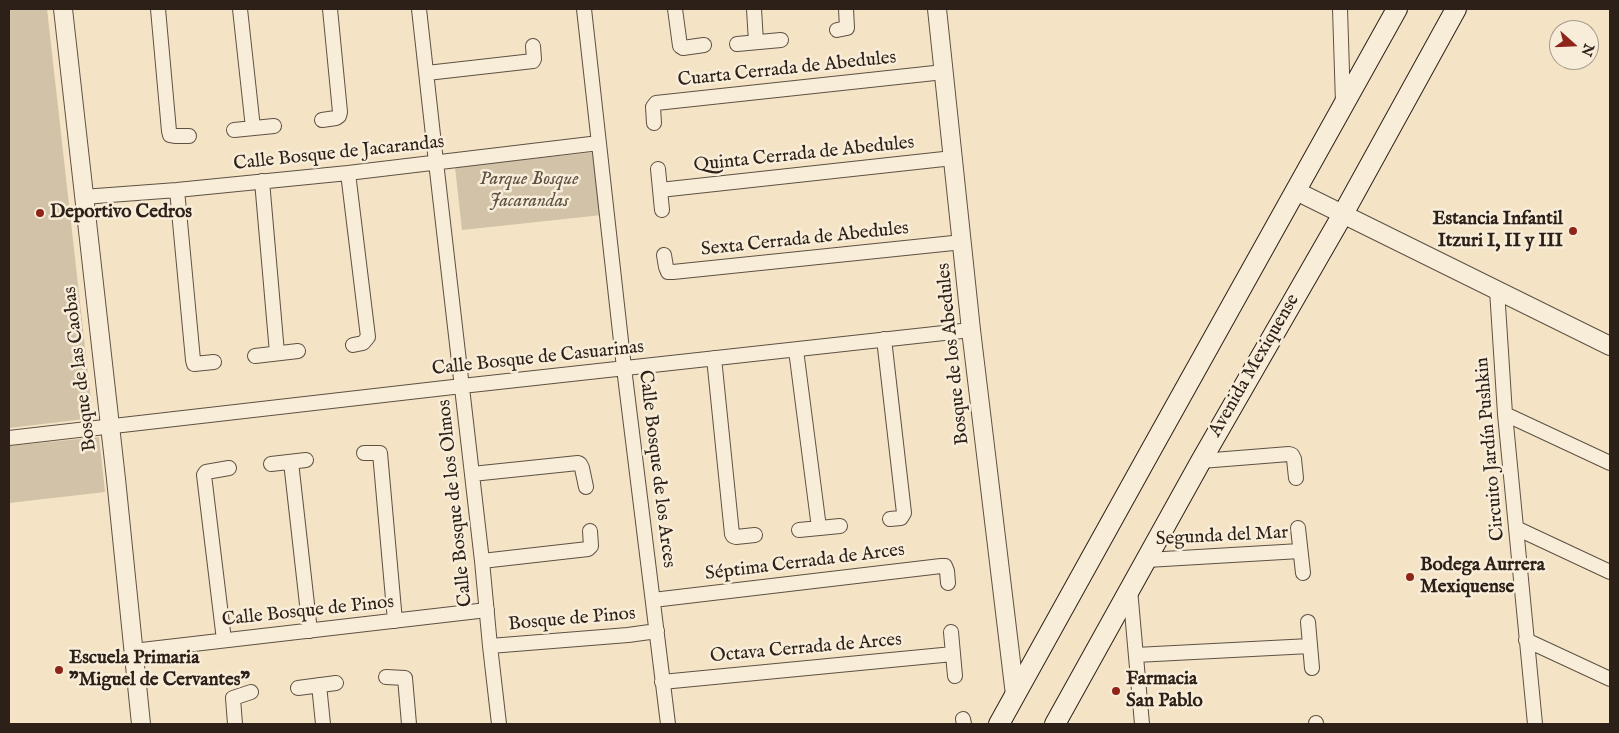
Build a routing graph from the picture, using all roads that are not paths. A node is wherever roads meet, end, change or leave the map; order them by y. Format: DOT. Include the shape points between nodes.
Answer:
graph roads {
  1 [pos="62,9"];
  2 [pos="158,9"];
  3 [pos="240,9"];
  4 [pos="330,9"];
  5 [pos="419,9"];
  6 [pos="584,9"];
  7 [pos="675,9"];
  8 [pos="754,9"];
  9 [pos="846,9"];
  10 [pos="937,9"];
  11 [pos="1340,9"];
  12 [pos="1398,9"];
  13 [pos="1456,9"];
  14 [pos="837,30"];
  15 [pos="781,40"];
  16 [pos="756,42"];
  17 [pos="737,44"];
  18 [pos="704,45"];
  19 [pos="533,46"];
  20 [pos="427,72"];
  21 [pos="944,72"];
  22 [pos="1343,106"];
  23 [pos="322,120"];
  24 [pos="654,123"];
  25 [pos="274,126"];
  26 [pos="253,128"];
  27 [pos="234,130"];
  28 [pos="189,136"];
  29 [pos="599,143"];
  30 [pos="953,158"];
  31 [pos="436,162"];
  32 [pos="658,169"];
  33 [pos="348,173"];
  34 [pos="262,181"];
  35 [pos="177,190"];
  36 [pos="660,190"];
  37 [pos="1296,191"];
  38 [pos="83,197"];
  39 [pos="662,210"];
  40 [pos="1342,214"];
  41 [pos="963,242"];
  42 [pos="664,255"];
  43 [pos="1497,290"];
  44 [pos="971,330"];
  45 [pos="884,340"];
  46 [pos="353,345"];
  47 [pos="1610,346"];
  48 [pos="796,350"];
  49 [pos="298,351"];
  50 [pos="277,354"];
  51 [pos="255,356"];
  52 [pos="714,358"];
  53 [pos="214,362"];
  54 [pos="624,368"];
  55 [pos="462,386"];
  56 [pos="1505,414"];
  57 [pos="110,426"];
  58 [pos="9,438"];
  59 [pos="364,453"];
  60 [pos="306,460"];
  61 [pos="1201,461"];
  62 [pos="291,462"];
  63 [pos="1610,463"];
  64 [pos="271,464"];
  65 [pos="229,468"];
  66 [pos="472,474"];
  67 [pos="1296,478"];
  68 [pos="586,487"];
  69 [pos="890,519"];
  70 [pos="840,526"];
  71 [pos="819,528"];
  72 [pos="1298,528"];
  73 [pos="1516,528"];
  74 [pos="799,530"];
  75 [pos="590,531"];
  76 [pos="755,535"];
  77 [pos="1300,551"];
  78 [pos="1146,560"];
  79 [pos="482,561"];
  80 [pos="1610,572"];
  81 [pos="1302,573"];
  82 [pos="948,583"];
  83 [pos="1130,589"];
  84 [pos="653,600"];
  85 [pos="487,610"];
  86 [pos="395,621"];
  87 [pos="1308,622"];
  88 [pos="310,631"];
  89 [pos="657,631"];
  90 [pos="951,632"];
  91 [pos="224,640"];
  92 [pos="1526,640"];
  93 [pos="490,646"];
  94 [pos="1310,646"];
  95 [pos="133,651"];
  96 [pos="953,654"];
  97 [pos="1136,655"];
  98 [pos="1312,668"];
  99 [pos="954,676"];
  100 [pos="386,677"];
  101 [pos="1610,679"];
  102 [pos="662,682"];
  103 [pos="336,683"];
  104 [pos="319,686"];
  105 [pos="298,688"];
  106 [pos="250,692"];
  107 [pos="1015,695"];
  108 [pos="141,724"];
  109 [pos="235,724"];
  110 [pos="323,724"];
  111 [pos="410,724"];
  112 [pos="499,724"];
  113 [pos="668,724"];
  114 [pos="999,724"];
  115 [pos="1055,724"];
  116 [pos="1142,724"];
  117 [pos="1535,724"];
  1 -- 38 [label="street, Bosque de las Caobas"];
  2 -- 28 [label="street" via="169,131 170,135"];
  3 -- 26 [label="street"];
  4 -- 23 [label="street" via="340,112 336,118"];
  5 -- 20 [label="street, Calle Bosque de los Olmos"];
  6 -- 29 [label="street, Calle Bosque de los Arces"];
  7 -- 18 [label="street" via="680,46"];
  8 -- 16 [label="street"];
  9 -- 14 [label="street" via="847,28"];
  10 -- 21 [label="street, Bosque de los Abedules"];
  11 -- 22 [label="street"];
  12 -- 22 [label="main road"];
  13 -- 40 [label="main road, Avenida Mexiquense"];
  15 -- 16 [label="street"];
  16 -- 17 [label="street"];
  19 -- 20 [label="street" via="533,61"];
  20 -- 31 [label="street, Calle Bosque de los Olmos"];
  21 -- 24 [label="street, Cuarta Cerrada de Abedules" via="656,103 653,107"];
  21 -- 30 [label="street, Bosque de los Abedules"];
  22 -- 37 [label="main road"];
  25 -- 26 [label="street"];
  26 -- 27 [label="street"];
  29 -- 31 [label="street, Calle Bosque de Jacarandas"];
  29 -- 54 [label="street, Calle Bosque de los Arces"];
  30 -- 36 [label="street, Quinta Cerrada de Abedules"];
  30 -- 41 [label="street, Bosque de los Abedules"];
  31 -- 33 [label="street, Calle Bosque de Jacarandas"];
  31 -- 55 [label="street, Calle Bosque de los Olmos"];
  32 -- 36 [label="street"];
  33 -- 34 [label="street, Calle Bosque de Jacarandas"];
  33 -- 46 [label="street" via="368,336 363,343"];
  34 -- 35 [label="street, Calle Bosque de Jacarandas"];
  34 -- 50 [label="street"];
  35 -- 38 [label="street, Calle Bosque de Jacarandas"];
  35 -- 53 [label="street" via="193,360 194,364"];
  36 -- 39 [label="street"];
  37 -- 40 [label="street"];
  37 -- 107 [label="main road"];
  38 -- 57 [label="street, Bosque de las Caobas"];
  40 -- 43 [label="street"];
  40 -- 61 [label="main road, Avenida Mexiquense"];
  41 -- 42 [label="street, Sexta Cerrada de Abedules" via="673,272 668,272"];
  41 -- 44 [label="street, Bosque de los Abedules"];
  43 -- 47 [label="street"];
  43 -- 56 [label="street, Circuito Jardín Pushkin"];
  44 -- 45 [label="street, Calle Bosque de Casuarinas"];
  44 -- 107 [label="street, Bosque de los Abedules"];
  45 -- 48 [label="street, Calle Bosque de Casuarinas"];
  45 -- 69 [label="street" via="904,514 901,518"];
  48 -- 52 [label="street, Calle Bosque de Casuarinas"];
  48 -- 71 [label="street"];
  49 -- 50 [label="street"];
  50 -- 51 [label="street"];
  52 -- 54 [label="street, Calle Bosque de Casuarinas"];
  52 -- 76 [label="street" via="732,534 736,537"];
  54 -- 55 [label="street, Calle Bosque de Casuarinas"];
  54 -- 84 [label="street, Calle Bosque de los Arces"];
  55 -- 57 [label="street, Calle Bosque de Casuarinas"];
  55 -- 66 [label="street, Calle Bosque de los Olmos"];
  56 -- 63 [label="street"];
  56 -- 73 [label="street, Circuito Jardín Pushkin"];
  57 -- 58 [label="street, Calle Bosque de Casuarinas"];
  57 -- 95 [label="street, Bosque de las Caobas"];
  59 -- 86 [label="street" via="378,452 380,456"];
  60 -- 62 [label="street"];
  61 -- 67 [label="street" via="1289,454 1294,460"];
  61 -- 78 [label="main road, Avenida Mexiquense"];
  62 -- 64 [label="street"];
  62 -- 88 [label="street"];
  65 -- 91 [label="street" via="204,475"];
  66 -- 68 [label="street" via="578,462"];
  66 -- 79 [label="street, Calle Bosque de los Olmos"];
  70 -- 71 [label="street"];
  71 -- 74 [label="street"];
  72 -- 77 [label="street, Segunda del Mar"];
  73 -- 80 [label="street"];
  73 -- 92 [label="street, Circuito Jardín Pushkin"];
  75 -- 79 [label="street" via="591,546 588,549"];
  77 -- 78 [label="street, Segunda del Mar"];
  77 -- 81 [label="street, Segunda del Mar"];
  78 -- 83 [label="main road, Avenida Mexiquense"];
  79 -- 85 [label="street, Calle Bosque de los Olmos"];
  82 -- 84 [label="street, Séptima Cerrada de Arces" via="947,570 941,566"];
  83 -- 97 [label="street"];
  83 -- 115 [label="main road, Avenida Mexiquense"];
  84 -- 89 [label="street, Calle Bosque de los Arces"];
  85 -- 86 [label="street, Calle Bosque de Pinos"];
  85 -- 93 [label="street, Calle Bosque de los Olmos"];
  86 -- 88 [label="street, Calle Bosque de Pinos"];
  87 -- 94 [label="street"];
  88 -- 91 [label="street, Calle Bosque de Pinos"];
  89 -- 93 [label="street, Bosque de Pinos"];
  89 -- 102 [label="street, Calle Bosque de los Arces"];
  90 -- 96 [label="street"];
  91 -- 95 [label="street, Calle Bosque de Pinos"];
  92 -- 101 [label="street"];
  92 -- 117 [label="street, Circuito Jardín Pushkin"];
  93 -- 112 [label="street, Calle Bosque de los Olmos"];
  94 -- 97 [label="street"];
  94 -- 98 [label="street"];
  95 -- 108 [label="street, Bosque de las Caobas"];
  96 -- 99 [label="street"];
  96 -- 102 [label="street, Octava Cerrada de Arces"];
  97 -- 116 [label="street"];
  100 -- 111 [label="street" via="405,678"];
  102 -- 113 [label="street, Calle Bosque de los Arces"];
  103 -- 104 [label="street"];
  104 -- 105 [label="street"];
  104 -- 110 [label="street"];
  106 -- 109 [label="street" via="233,698"];
  107 -- 114 [label="main road"];
}
